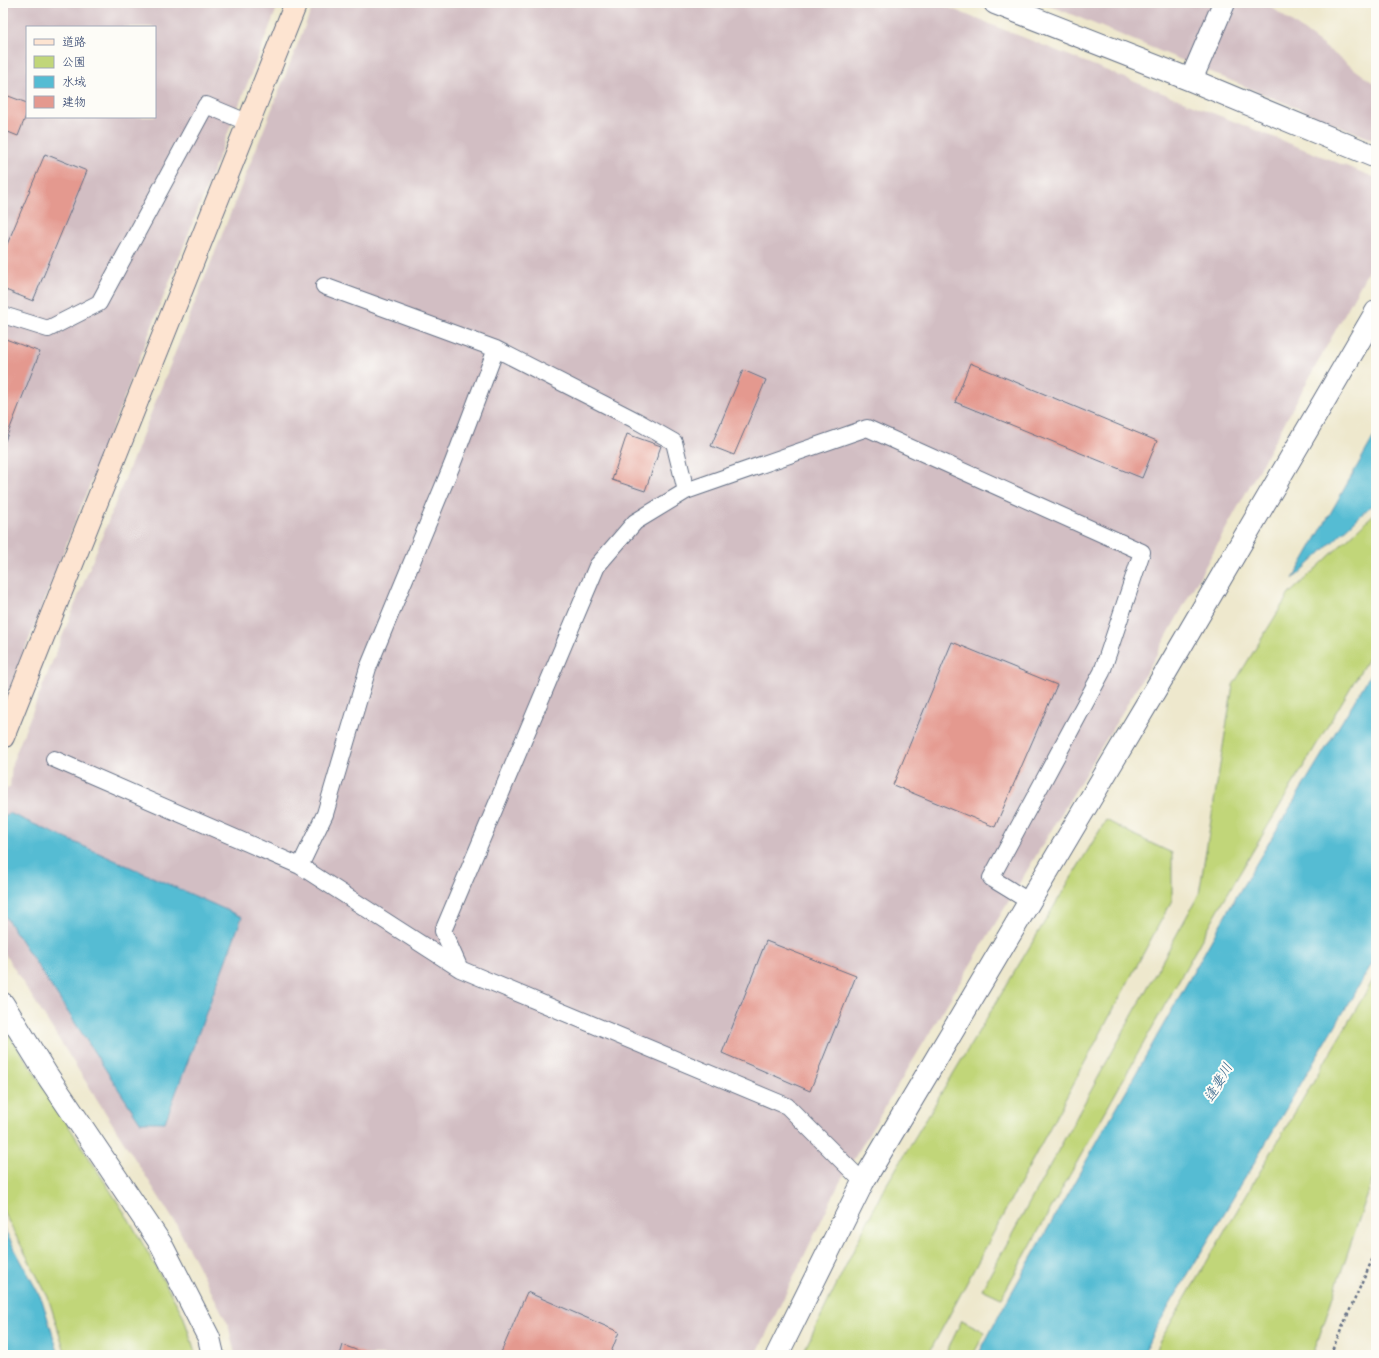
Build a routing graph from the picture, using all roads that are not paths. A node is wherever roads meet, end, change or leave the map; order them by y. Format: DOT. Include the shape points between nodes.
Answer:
graph roads {
  1 [pos="296,3"];
  2 [pos="995,3"];
  3 [pos="1224,3"];
  4 [pos="1191,80"];
  5 [pos="249,123"];
  6 [pos="1376,157"];
  7 [pos="324,286"];
  8 [pos="1376,312"];
  9 [pos="3,315"];
  10 [pos="496,349"];
  11 [pos="686,491"];
  12 [pos="3,737"];
  13 [pos="54,759"];
  14 [pos="300,866"];
  15 [pos="1030,902"];
  16 [pos="460,969"];
  17 [pos="3,1004"];
  18 [pos="863,1182"];
  19 [pos="213,1355"];
  20 [pos="777,1355"];
  1 -- 5 [label="street"];
  2 -- 4 [label="street"];
  3 -- 4 [label="street"];
  4 -- 6 [label="street"];
  5 -- 9 [label="lane" via="206,105 99,303 48,329"];
  5 -- 12 [label="street"];
  7 -- 10 [label="lane"];
  8 -- 15 [label="street"];
  10 -- 11 [label="lane" via="674,442"];
  10 -- 14 [label="lane" via="452,465 368,668 325,814"];
  11 -- 15 [label="lane" via="867,428 1142,552 1102,672 991,878"];
  11 -- 16 [label="lane" via="636,522 597,566 443,931"];
  13 -- 14 [label="lane"];
  14 -- 16 [label="lane"];
  15 -- 18 [label="street"];
  16 -- 18 [label="lane" via="787,1106"];
  17 -- 19 [label="street" via="161,1244 209,1338"];
  18 -- 20 [label="street"];
}
